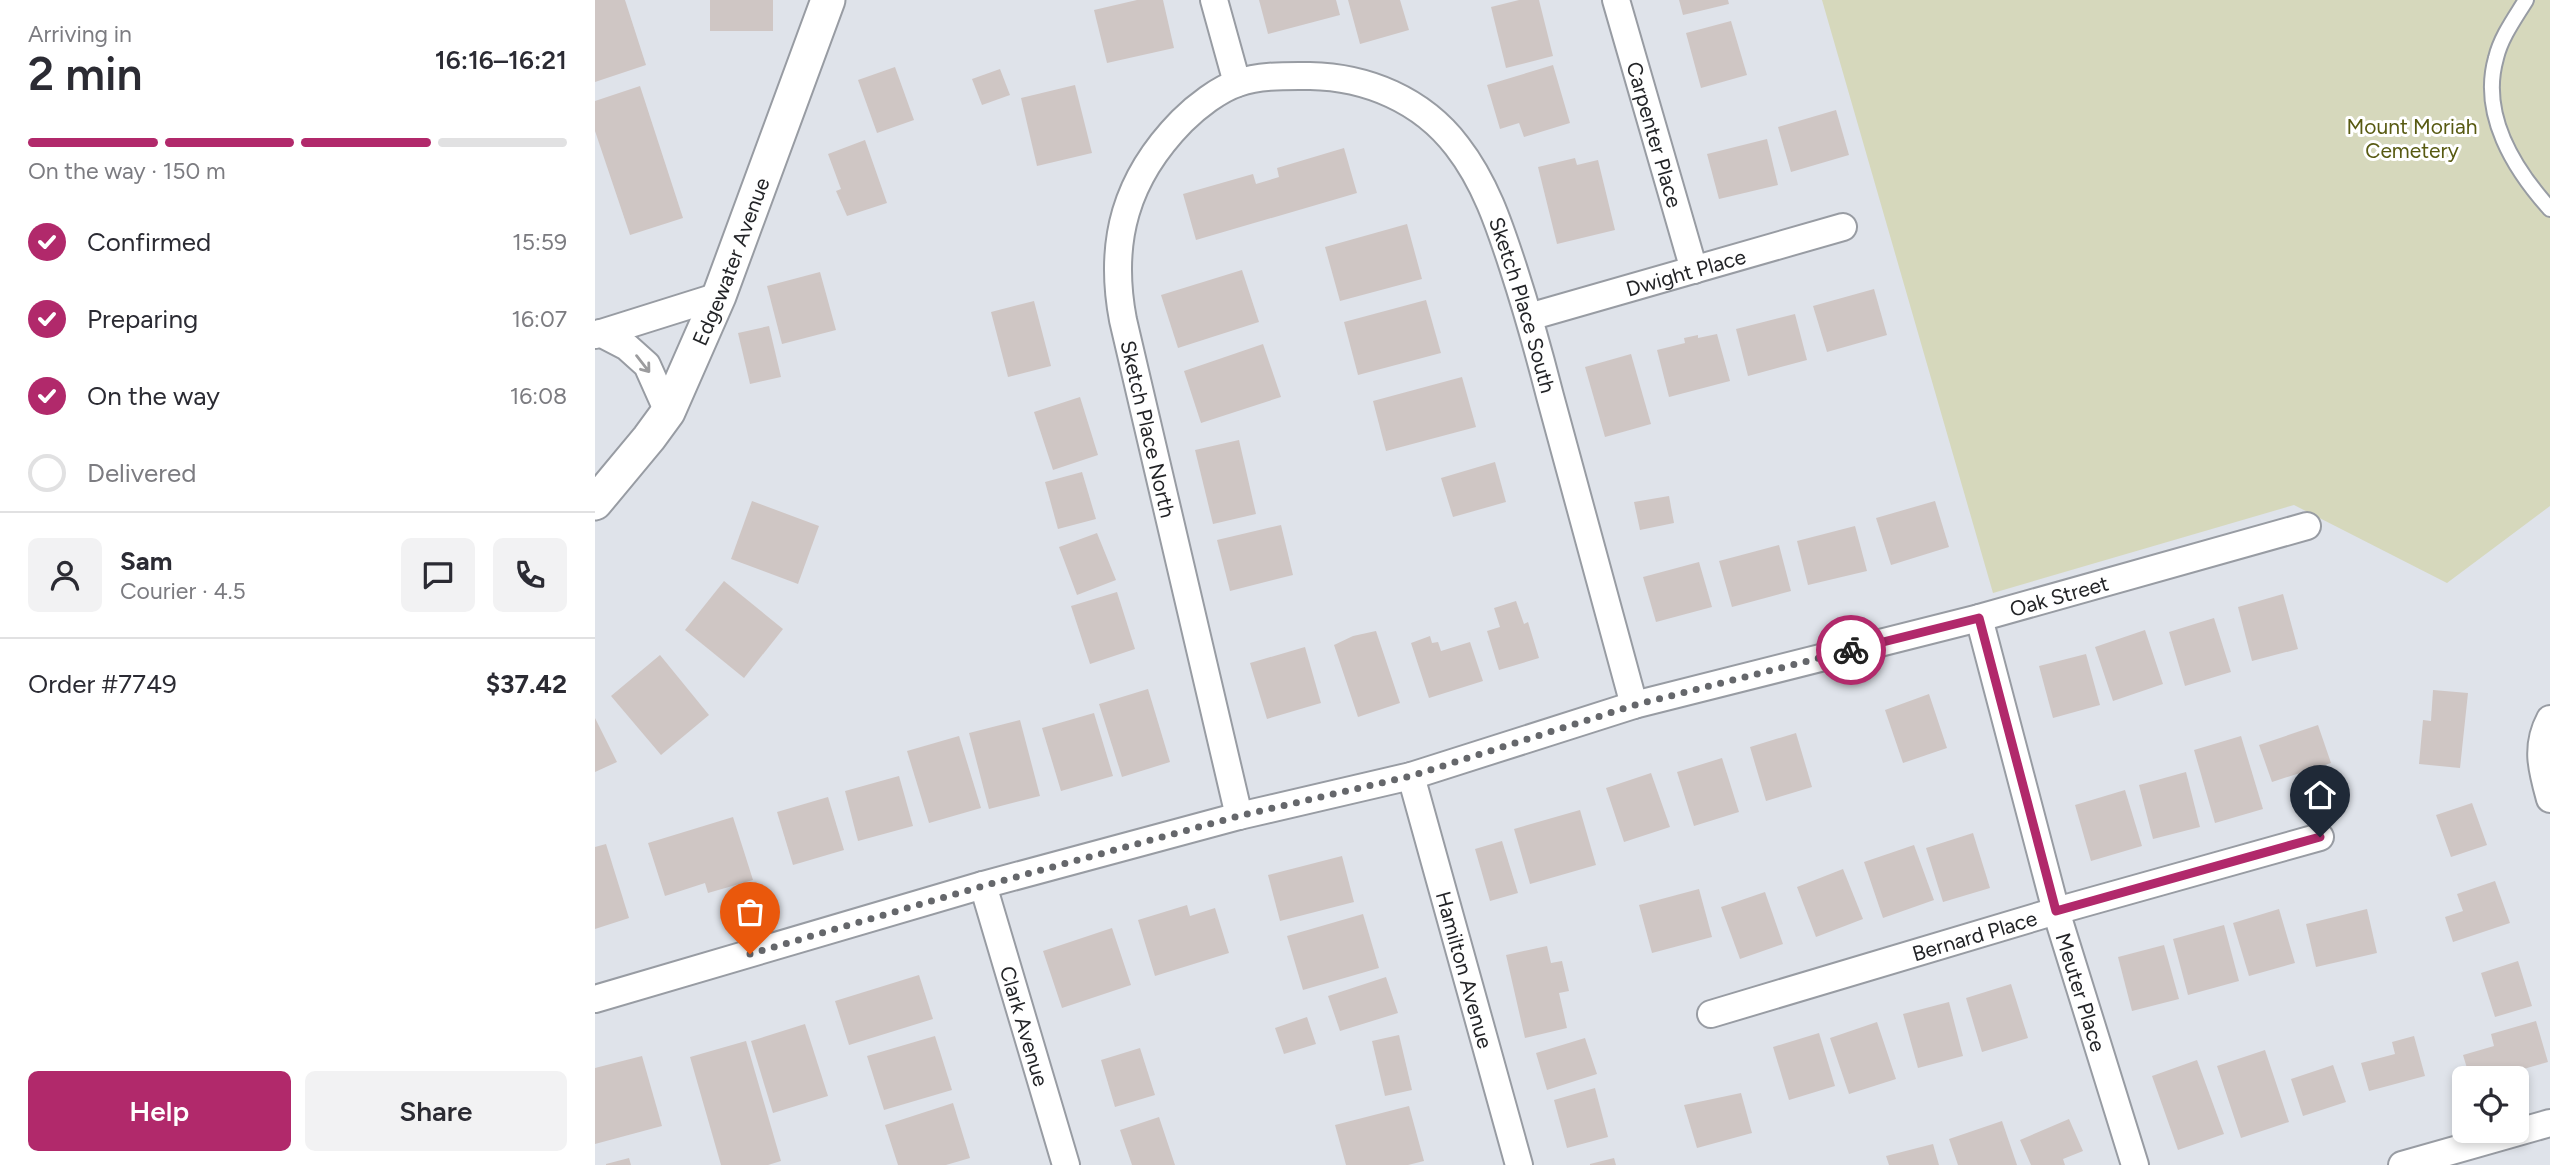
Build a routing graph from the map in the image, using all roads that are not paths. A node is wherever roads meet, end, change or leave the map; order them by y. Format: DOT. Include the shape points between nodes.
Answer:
graph roads {
  1 [pos="828,0"];
  2 [pos="1214,0"];
  3 [pos="1616,0"];
  4 [pos="2526,0"];
  5 [pos="1237,83"];
  6 [pos="2550,209"];
  7 [pos="1843,227"];
  8 [pos="1694,270"];
  9 [pos="719,296"];
  10 [pos="1529,317"];
  11 [pos="598,334"];
  12 [pos="668,412"];
  13 [pos="595,503"];
  14 [pos="2307,526"];
  15 [pos="1979,618"];
  16 [pos="1635,705"];
  17 [pos="2550,719"];
  18 [pos="1411,776"];
  19 [pos="2550,799"];
  20 [pos="1239,816"];
  21 [pos="2320,837"];
  22 [pos="983,886"];
  23 [pos="2056,911"];
  24 [pos="595,999"];
  25 [pos="1711,1014"];
  26 [pos="2550,1123"];
  27 [pos="1066,1165"];
  28 [pos="1519,1165"];
  29 [pos="2135,1165"];
  30 [pos="2402,1165"];
  1 -- 9 [label="street, Edgewater Avenue"];
  2 -- 5 [label="street"];
  3 -- 8 [label="street, Carpenter Place"];
  4 -- 6 [label="lane" via="2496,57 2491,87 2497,124 2513,162"];
  5 -- 10 [label="street, Sketch Place South" via="1324,76 1367,83 1435,121 1475,172 1494,208"];
  5 -- 20 [label="street, Sketch Place North" via="1186,117 1159,145 1137,180 1123,216 1117,254 1123,320"];
  7 -- 8 [label="street, Dwight Place"];
  8 -- 10 [label="street, Dwight Place"];
  9 -- 11 [label="street"];
  9 -- 12 [label="street, Edgewater Avenue"];
  10 -- 16 [label="street, Sketch Place South"];
  11 -- 12 [label="street, one-way" via="627,347 647,365"];
  12 -- 13 [label="street, Edgewater Avenue"];
  14 -- 15 [label="street, Oak Street"];
  15 -- 16 [label="street, Oak Street"];
  15 -- 23 [label="street, Meuter Place"];
  16 -- 18 [label="street, Oak Street"];
  17 -- 19 [label="street" via="2539,761"];
  18 -- 20 [label="street, Oak Street"];
  18 -- 28 [label="street, Hamilton Avenue"];
  20 -- 22 [label="street, Oak Street"];
  21 -- 23 [label="street, Bernard Place"];
  22 -- 24 [label="street, Oak Street"];
  22 -- 27 [label="street, Clark Avenue"];
  23 -- 25 [label="street, Bernard Place"];
  23 -- 29 [label="street, Meuter Place"];
  26 -- 30 [label="street"];
}
